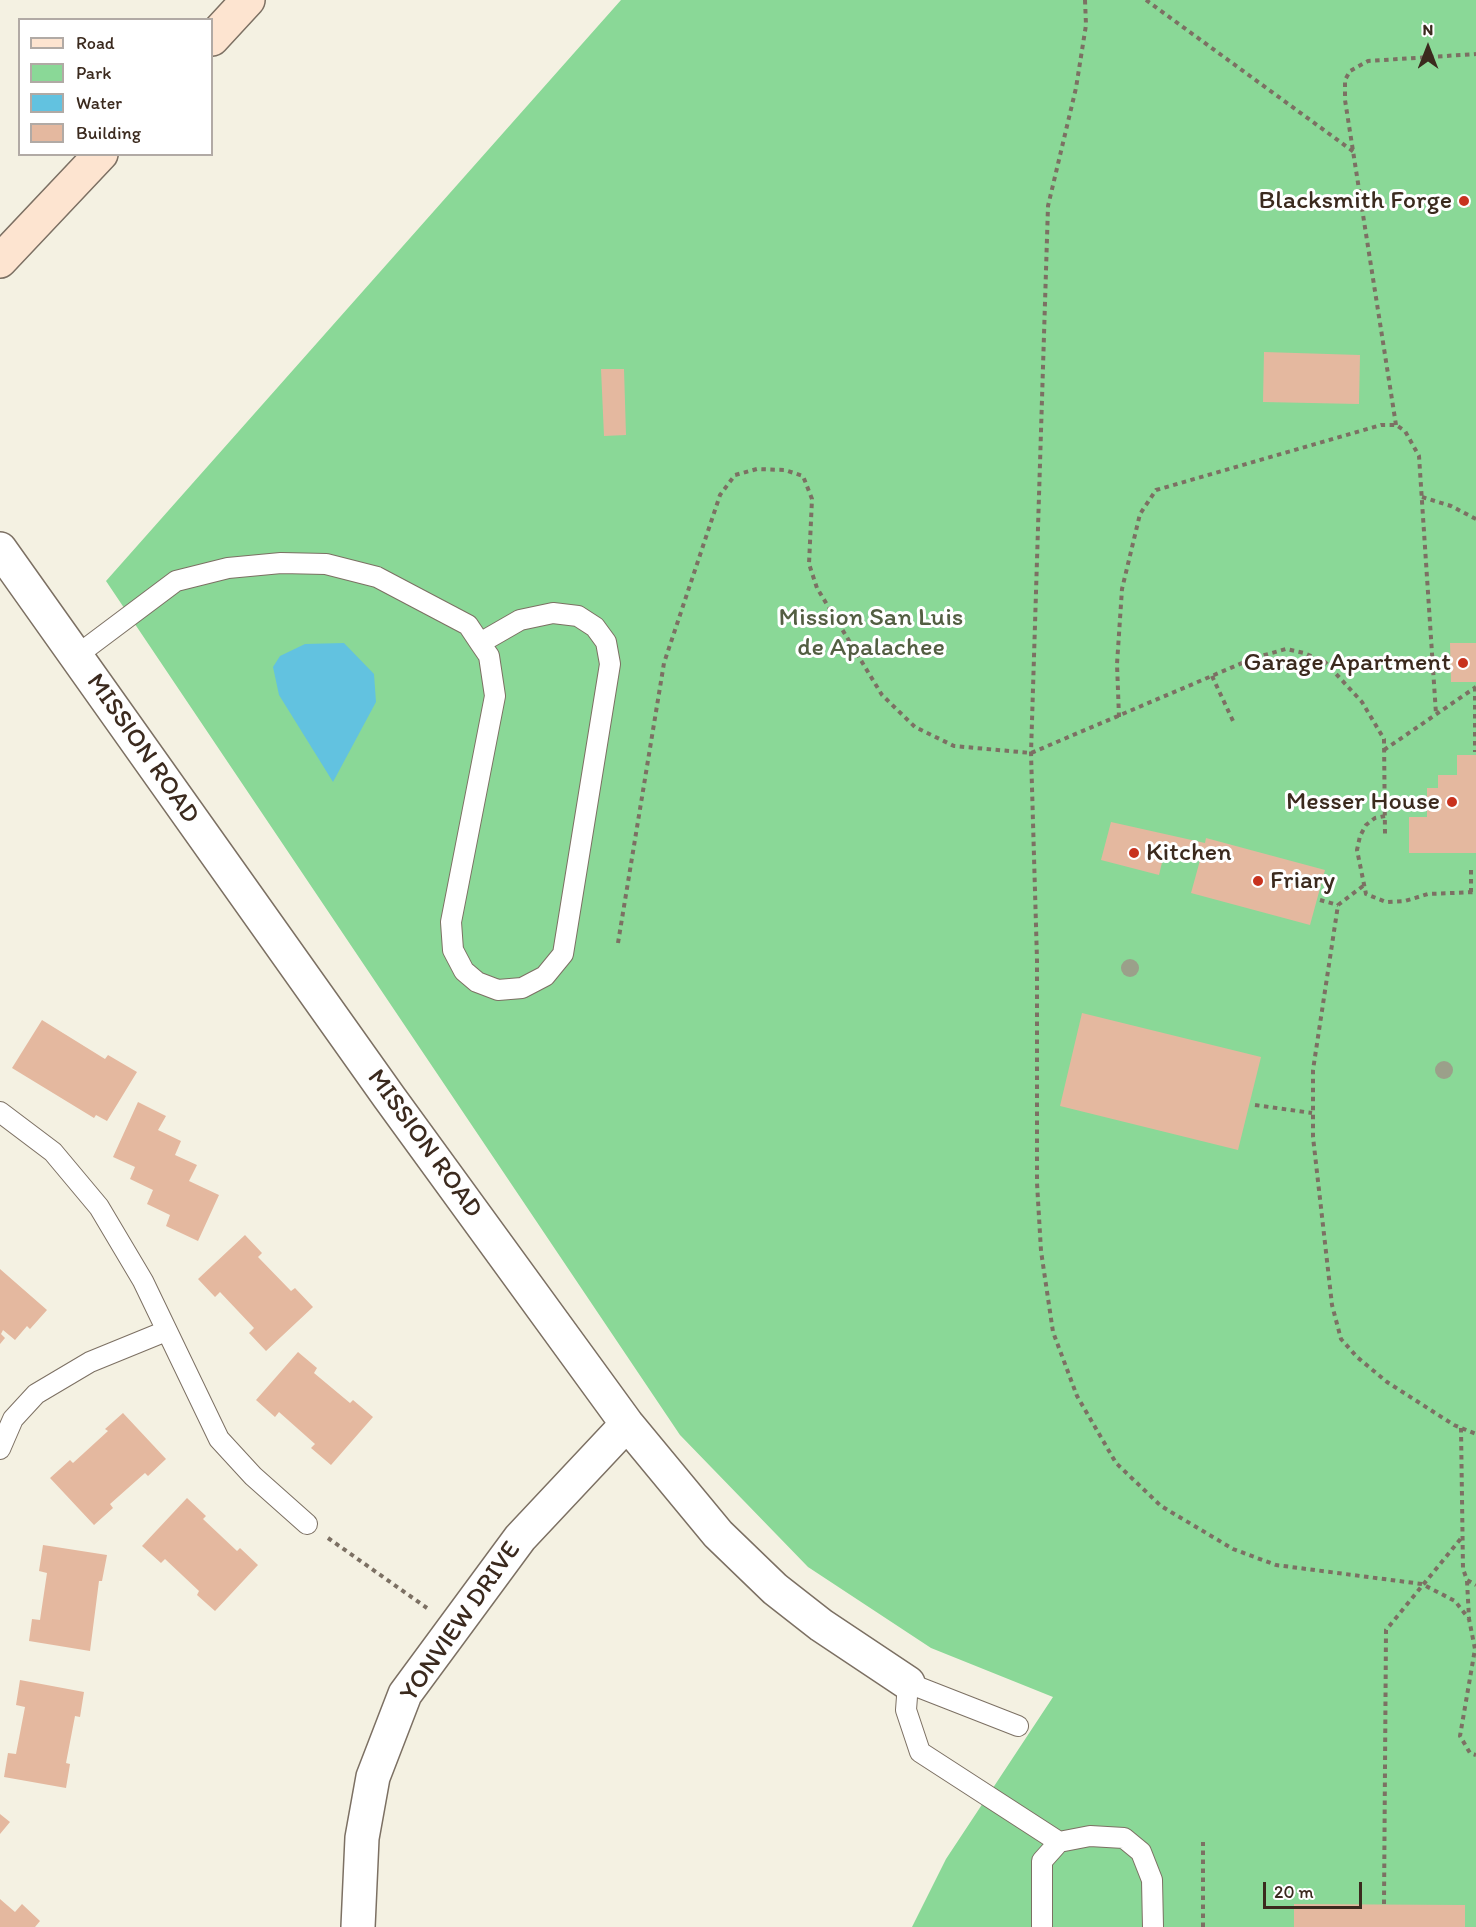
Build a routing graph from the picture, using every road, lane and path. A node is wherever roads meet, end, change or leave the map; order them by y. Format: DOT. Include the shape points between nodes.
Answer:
graph roads {
  1 [pos="248,0"];
  2 [pos="1084,0"];
  3 [pos="1146,0"];
  4 [pos="213,38"];
  5 [pos="1476,54"];
  6 [pos="1354,152"];
  7 [pos="99,156"];
  8 [pos="0,261"];
  9 [pos="1396,425"];
  10 [pos="1422,497"];
  11 [pos="1476,519"];
  12 [pos="0,549"];
  13 [pos="480,643"];
  14 [pos="76,656"];
  15 [pos="1212,676"];
  16 [pos="1475,687"];
  17 [pos="1436,714"];
  18 [pos="1119,717"];
  19 [pos="1233,721"];
  20 [pos="1384,750"];
  21 [pos="1474,752"];
  22 [pos="1031,753"];
  23 [pos="1385,816"];
  24 [pos="1385,834"];
  25 [pos="1471,870"];
  26 [pos="1363,886"];
  27 [pos="1474,892"];
  28 [pos="1320,900"];
  29 [pos="1338,905"];
  30 [pos="618,943"];
  31 [pos="1255,1105"];
  32 [pos="0,1112"];
  33 [pos="1312,1113"];
  34 [pos="166,1331"];
  35 [pos="627,1424"];
  36 [pos="1461,1428"];
  37 [pos="1476,1434"];
  38 [pos="0,1449"];
  39 [pos="307,1524"];
  40 [pos="1463,1536"];
  41 [pos="1467,1580"];
  42 [pos="1422,1584"];
  43 [pos="1476,1585"];
  44 [pos="1469,1619"];
  45 [pos="453,1627"];
  46 [pos="908,1683"];
  47 [pos="1018,1726"];
  48 [pos="1476,1755"];
  49 [pos="1059,1842"];
  50 [pos="1203,1842"];
  51 [pos="1384,1904"];
  52 [pos="358,1927"];
  53 [pos="1042,1927"];
  54 [pos="1153,1927"];
  55 [pos="1203,1927"];
  1 -- 4 [label="street"];
  2 -- 22 [label="path" via="1086,25 1076,88 1048,206"];
  3 -- 6 [label="path"];
  5 -- 6 [label="path" via="1368,61 1350,71 1345,80 1345,100"];
  6 -- 9 [label="path"];
  7 -- 8 [label="street"];
  9 -- 10 [label="path" via="1405,431 1419,456"];
  9 -- 18 [label="path" via="1381,425 1156,490 1140,514 1122,589 1117,664"];
  10 -- 11 [label="path"];
  10 -- 17 [label="path"];
  12 -- 14 [label="street, MISSION ROAD"];
  13 -- 13 [label="lane" via="520,620 553,613 578,616 595,627 606,642 610,664 563,954 545,976 522,988 498,990 477,982 464,971 453,950 451,922 495,696 489,656"];
  13 -- 14 [label="lane" via="468,625 377,577 326,564 281,563 228,568 176,581"];
  14 -- 35 [label="street, MISSION ROAD"];
  15 -- 18 [label="path"];
  15 -- 19 [label="path"];
  15 -- 20 [label="path" via="1286,649 1325,662 1362,702 1384,739"];
  16 -- 17 [label="path"];
  16 -- 21 [label="path"];
  17 -- 20 [label="path"];
  18 -- 22 [label="path"];
  20 -- 23 [label="path"];
  22 -- 30 [label="path" via="954,746 915,727 882,695 818,588 809,564 812,500 803,476 785,470 757,469 735,475 720,495 664,663"];
  22 -- 42 [label="path" via="1041,1251 1053,1332 1077,1396 1116,1463 1161,1506 1233,1550 1276,1565"];
  23 -- 24 [label="path"];
  23 -- 26 [label="path" via="1366,825 1360,836 1357,850"];
  25 -- 27 [label="path"];
  26 -- 27 [label="path" via="1366,894 1386,902 1428,894"];
  26 -- 29 [label="path"];
  28 -- 29 [label="path"];
  29 -- 33 [label="path" via="1313,1070"];
  31 -- 33 [label="path"];
  32 -- 34 [label="lane" via="53,1152 99,1207 143,1281"];
  33 -- 36 [label="path" via="1332,1305 1341,1339 1387,1382"];
  34 -- 38 [label="lane" via="90,1362 36,1394 13,1419"];
  34 -- 39 [label="lane" via="219,1439"];
  35 -- 45 [label="street, YONVIEW DRIVE" via="520,1538"];
  35 -- 46 [label="street, MISSION ROAD" via="718,1534 775,1589"];
  36 -- 37 [label="path"];
  36 -- 40 [label="path"];
  39 -- 45 [label="path"];
  40 -- 41 [label="path"];
  40 -- 42 [label="path"];
  41 -- 43 [label="path"];
  41 -- 44 [label="path"];
  42 -- 44 [label="path" via="1455,1601"];
  42 -- 51 [label="path" via="1386,1630"];
  44 -- 48 [label="path" via="1474,1649 1460,1736 1470,1753"];
  45 -- 52 [label="street, YONVIEW DRIVE" via="405,1694 373,1777 362,1838"];
  46 -- 47 [label="lane"];
  46 -- 49 [label="lane" via="906,1710 920,1752"];
  49 -- 53 [label="lane" via="1042,1861"];
  49 -- 54 [label="lane" via="1090,1836 1124,1838 1141,1852 1152,1880"];
  50 -- 55 [label="path"];
}
